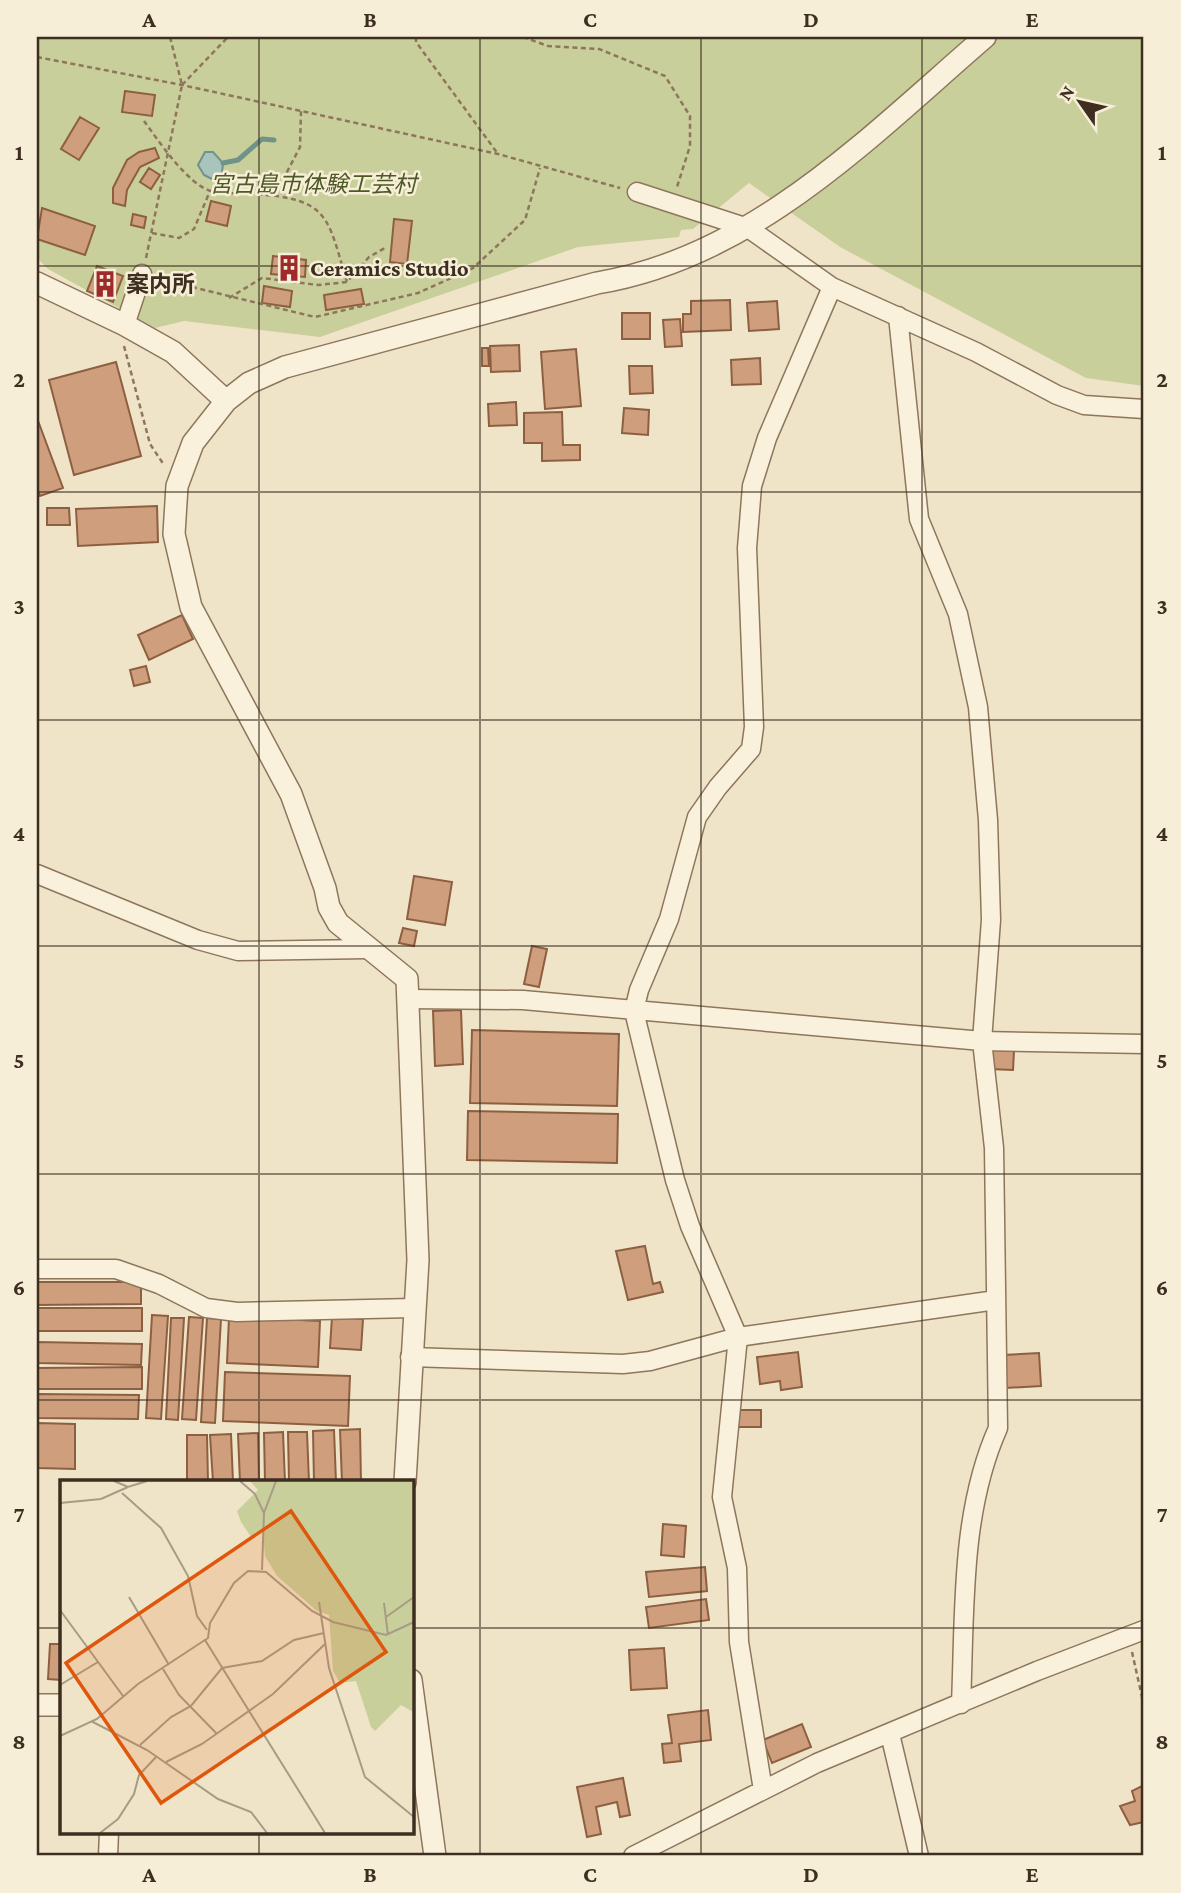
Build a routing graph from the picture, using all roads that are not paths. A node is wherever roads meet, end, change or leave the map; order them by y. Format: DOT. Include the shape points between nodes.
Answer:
graph roads {
  1 [pos="985,37"];
  2 [pos="637,192"];
  3 [pos="748,229"];
  4 [pos="142,274"];
  5 [pos="37,283"];
  6 [pos="832,287"];
  7 [pos="898,316"];
  8 [pos="125,325"];
  9 [pos="226,401"];
  10 [pos="1144,409"];
  11 [pos="37,874"];
  12 [pos="367,949"];
  13 [pos="407,999"];
  14 [pos="635,1011"];
  15 [pos="982,1041"];
  16 [pos="1144,1044"];
  17 [pos="37,1269"];
  18 [pos="996,1300"];
  19 [pos="413,1308"];
  20 [pos="738,1337"];
  21 [pos="410,1357"];
  22 [pos="405,1480"];
  23 [pos="1136,1633"];
  24 [pos="413,1699"];
  25 [pos="60,1704"];
  26 [pos="961,1704"];
  27 [pos="37,1705"];
  28 [pos="890,1734"];
  29 [pos="763,1790"];
  30 [pos="109,1834"];
  31 [pos="108,1856"];
  32 [pos="435,1856"];
  33 [pos="633,1856"];
  34 [pos="919,1856"];
  1 -- 3 [label="street" via="803,191"];
  2 -- 3 [label="street"];
  3 -- 6 [label="street"];
  3 -- 9 [label="street" via="629,278 285,367 248,383"];
  4 -- 8 [label="street"];
  5 -- 8 [label="street"];
  6 -- 7 [label="street"];
  6 -- 14 [label="street" via="767,438 752,486 747,548 751,749 697,817 669,919 639,990"];
  7 -- 10 [label="street" via="1056,395 1084,405"];
  7 -- 15 [label="street" via="919,519 958,614 978,707 991,920"];
  8 -- 9 [label="street" via="173,352"];
  9 -- 12 [label="street" via="193,443 177,486 174,534 191,607 291,794 329,907 338,923"];
  11 -- 12 [label="street" via="198,940 239,951"];
  12 -- 13 [label="street" via="407,979"];
  13 -- 14 [label="street" via="523,1000"];
  13 -- 19 [label="street" via="418,1260"];
  14 -- 15 [label="street"];
  14 -- 20 [label="street" via="675,1180"];
  15 -- 16 [label="street"];
  15 -- 18 [label="street" via="994,1148"];
  17 -- 19 [label="street" via="116,1269 206,1308 237,1312"];
  18 -- 20 [label="street"];
  18 -- 26 [label="street" via="998,1428 987,1454 969,1544"];
  19 -- 21 [label="street"];
  20 -- 21 [label="street" via="623,1364"];
  20 -- 29 [label="street" via="722,1497 737,1568 739,1642"];
  21 -- 22 [label="street"];
  23 -- 26 [label="street"];
  24 -- 32 [label="street"];
  25 -- 27 [label="street"];
  26 -- 28 [label="street"];
  28 -- 29 [label="street"];
  28 -- 34 [label="street"];
  29 -- 33 [label="street"];
  30 -- 31 [label="street"];
}
